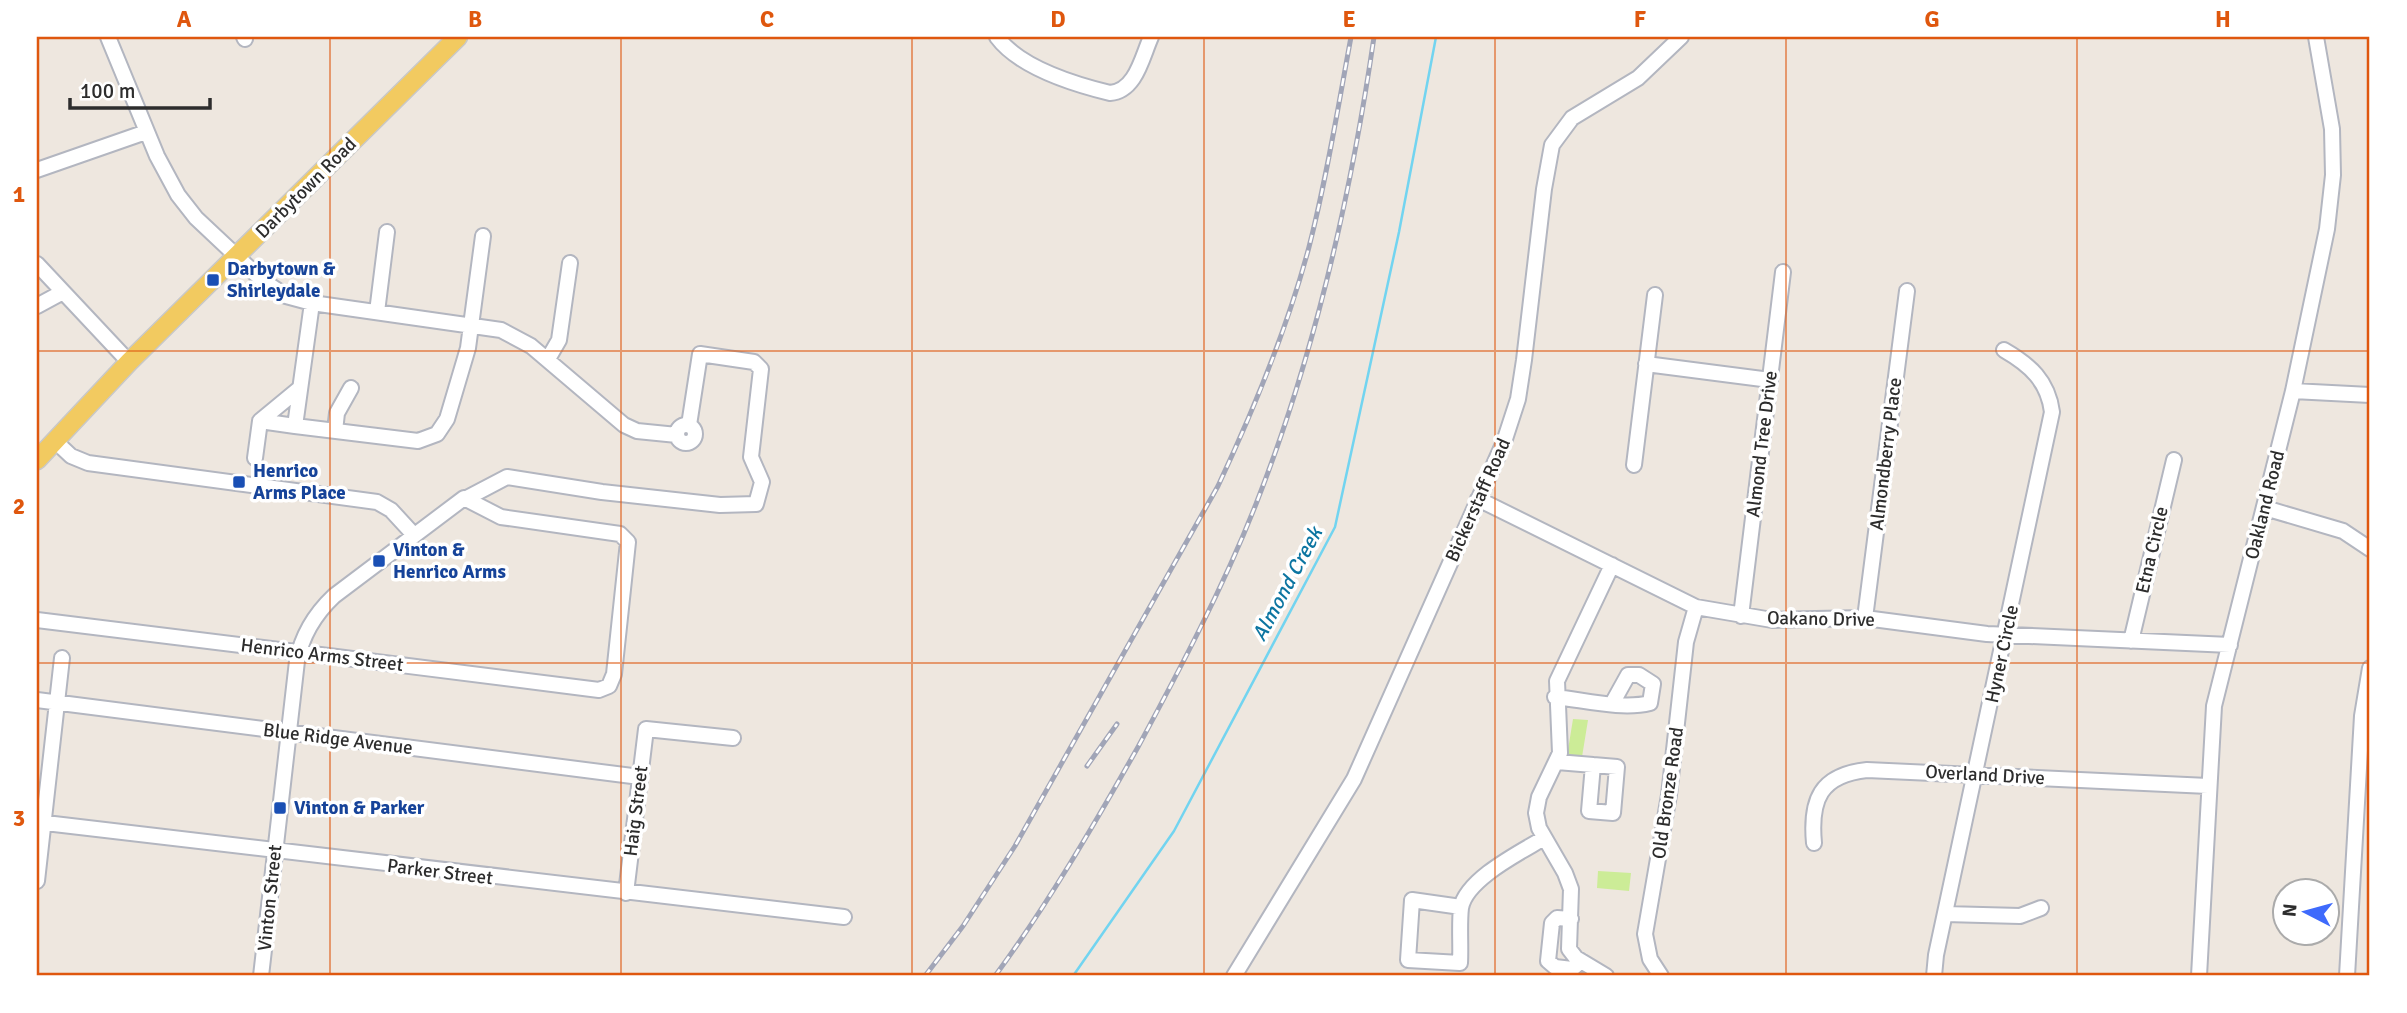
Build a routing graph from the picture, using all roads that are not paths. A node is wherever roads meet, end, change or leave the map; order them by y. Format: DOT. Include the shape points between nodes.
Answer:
graph roads {
  1 [pos="108,37"];
  2 [pos="458,37"];
  3 [pos="997,37"];
  4 [pos="1151,37"];
  5 [pos="1681,37"];
  6 [pos="2316,37"];
  7 [pos="146,132"];
  8 [pos="37,170"];
  9 [pos="387,232"];
  10 [pos="483,236"];
  11 [pos="236,257"];
  12 [pos="570,263"];
  13 [pos="37,264"];
  14 [pos="1783,272"];
  15 [pos="1908,291"];
  16 [pos="61,293"];
  17 [pos="1655,295"];
  18 [pos="312,303"];
  19 [pos="37,306"];
  20 [pos="377,312"];
  21 [pos="472,324"];
  22 [pos="2004,350"];
  23 [pos="548,359"];
  24 [pos="129,362"];
  25 [pos="1646,364"];
  26 [pos="1770,380"];
  27 [pos="300,388"];
  28 [pos="351,388"];
  29 [pos="2293,391"];
  30 [pos="2370,395"];
  31 [pos="260,421"];
  32 [pos="295,426"];
  33 [pos="335,431"];
  34 [pos="55,441"];
  35 [pos="255,458"];
  36 [pos="37,460"];
  37 [pos="2174,460"];
  38 [pos="1634,465"];
  39 [pos="465,499"];
  40 [pos="1478,499"];
  41 [pos="2265,508"];
  42 [pos="414,535"];
  43 [pos="2370,549"];
  44 [pos="1612,565"];
  45 [pos="1696,607"];
  46 [pos="1741,616"];
  47 [pos="1866,618"];
  48 [pos="37,620"];
  49 [pos="2006,635"];
  50 [pos="2131,641"];
  51 [pos="2230,645"];
  52 [pos="298,653"];
  53 [pos="62,658"];
  54 [pos="2370,668"];
  55 [pos="1556,697"];
  56 [pos="37,700"];
  57 [pos="57,702"];
  58 [pos="1613,702"];
  59 [pos="289,732"];
  60 [pos="733,738"];
  61 [pos="1557,762"];
  62 [pos="1594,765"];
  63 [pos="1975,774"];
  64 [pos="640,777"];
  65 [pos="2208,786"];
  66 [pos="2364,800"];
  67 [pos="39,822"];
  68 [pos="1544,838"];
  69 [pos="1815,843"];
  70 [pos="275,853"];
  71 [pos="37,881"];
  72 [pos="626,893"];
  73 [pos="1461,907"];
  74 [pos="2041,908"];
  75 [pos="1945,914"];
  76 [pos="844,918"];
  77 [pos="1571,919"];
  78 [pos="1581,961"];
  79 [pos="261,976"];
  80 [pos="1234,976"];
  81 [pos="1605,976"];
  82 [pos="1661,976"];
  83 [pos="1934,976"];
  84 [pos="2199,976"];
  85 [pos="2347,976"];
  1 -- 7 [label="street"];
  2 -- 11 [label="main road, Darbytown Road"];
  3 -- 4 [label="street" via="1030,63 1098,90 1115,92 1133,79"];
  5 -- 40 [label="street, Bickerstaff Road" via="1638,78 1572,118 1552,145 1518,400"];
  6 -- 29 [label="street, Oakland Road" via="2330,105 2333,175 2327,229"];
  7 -- 8 [label="street"];
  7 -- 11 [label="street" via="178,195"];
  9 -- 20 [label="street"];
  10 -- 21 [label="street"];
  11 -- 18 [label="street" via="275,290"];
  11 -- 24 [label="main road, Darbytown Road"];
  12 -- 23 [label="street" via="559,340"];
  13 -- 16 [label="street"];
  14 -- 26 [label="street, Almond Tree Drive"];
  15 -- 47 [label="street, Almondberry Place"];
  16 -- 19 [label="street"];
  16 -- 24 [label="street"];
  17 -- 25 [label="street"];
  18 -- 20 [label="street"];
  18 -- 27 [label="street"];
  20 -- 21 [label="street"];
  21 -- 23 [label="street" via="518,338"];
  21 -- 33 [label="street" via="447,419 437,434 418,441"];
  22 -- 49 [label="street, Hyner Circle" via="2026,363 2040,379 2052,412"];
  23 -- 39 [label="street, Vinton Street" via="606,412 637,431 683,430 700,354 754,362 761,369 751,457 762,482 756,504 720,505 508,477"];
  24 -- 34 [label="main road, Darbytown Road"];
  25 -- 26 [label="street"];
  25 -- 38 [label="street"];
  26 -- 46 [label="street, Almond Tree Drive"];
  27 -- 31 [label="street"];
  27 -- 32 [label="street"];
  28 -- 33 [label="street" via="337,413"];
  29 -- 30 [label="street"];
  29 -- 41 [label="street, Oakland Road"];
  31 -- 32 [label="street"];
  31 -- 35 [label="street"];
  32 -- 33 [label="street"];
  34 -- 36 [label="main road, Darbytown Road"];
  34 -- 42 [label="street" via="71,456 88,463 377,502"];
  37 -- 50 [label="street, Etna Circle"];
  39 -- 42 [label="street, Vinton Street"];
  39 -- 52 [label="street, Henrico Arms Street" via="493,516 620,534 628,542 614,674 607,687 599,690"];
  40 -- 44 [label="street, Oakano Drive"];
  40 -- 80 [label="street, Bickerstaff Road" via="1354,779"];
  41 -- 43 [label="street" via="2343,531"];
  41 -- 51 [label="street, Oakland Road"];
  42 -- 52 [label="street, Vinton Street" via="328,602 310,624"];
  44 -- 45 [label="street, Oakano Drive"];
  44 -- 55 [label="street" via="1560,672"];
  45 -- 46 [label="street, Oakano Drive"];
  45 -- 82 [label="street, Old Bronze Road" via="1686,642 1670,795 1645,934 1650,959"];
  46 -- 47 [label="street, Oakano Drive" via="1794,621"];
  47 -- 49 [label="street, Oakano Drive"];
  48 -- 52 [label="street, Henrico Arms Street"];
  49 -- 50 [label="street, Oakano Drive"];
  49 -- 63 [label="street, Hyner Circle"];
  50 -- 51 [label="street, Oakano Drive"];
  51 -- 65 [label="street, Oakland Road" via="2214,706"];
  52 -- 59 [label="street, Vinton Street"];
  53 -- 57 [label="street"];
  54 -- 66 [label="street" via="2362,716"];
  55 -- 58 [label="street"];
  55 -- 61 [label="street" via="1561,742"];
  56 -- 57 [label="street, Blue Ridge Avenue"];
  57 -- 59 [label="street, Blue Ridge Avenue"];
  57 -- 67 [label="street"];
  59 -- 64 [label="street, Blue Ridge Avenue"];
  59 -- 70 [label="street, Vinton Street"];
  60 -- 64 [label="street, Haig Street" via="646,729"];
  61 -- 62 [label="street"];
  61 -- 68 [label="street" via="1537,804 1536,818"];
  63 -- 65 [label="street, Overland Drive"];
  63 -- 69 [label="street, Overland Drive" via="1846,773 1827,785 1817,799 1812,820"];
  63 -- 75 [label="street, Hyner Circle"];
  64 -- 72 [label="street, Haig Street"];
  65 -- 84 [label="street, Oakland Road"];
  66 -- 85 [label="street"];
  67 -- 70 [label="street, Parker Street"];
  67 -- 71 [label="street"];
  68 -- 73 [label="street" via="1492,870"];
  68 -- 77 [label="street" via="1568,880"];
  70 -- 72 [label="street, Parker Street"];
  70 -- 79 [label="street, Vinton Street"];
  72 -- 76 [label="street, Parker Street"];
  73 -- 73 [label="street" via="1460,963 1408,960 1412,900"];
  74 -- 75 [label="street" via="2020,916"];
  75 -- 83 [label="street, Hyner Circle"];
  77 -- 78 [label="street" via="1569,949"];
  77 -- 78 [label="street" via="1552,922 1548,961 1572,970"];
  78 -- 81 [label="street"];
}
